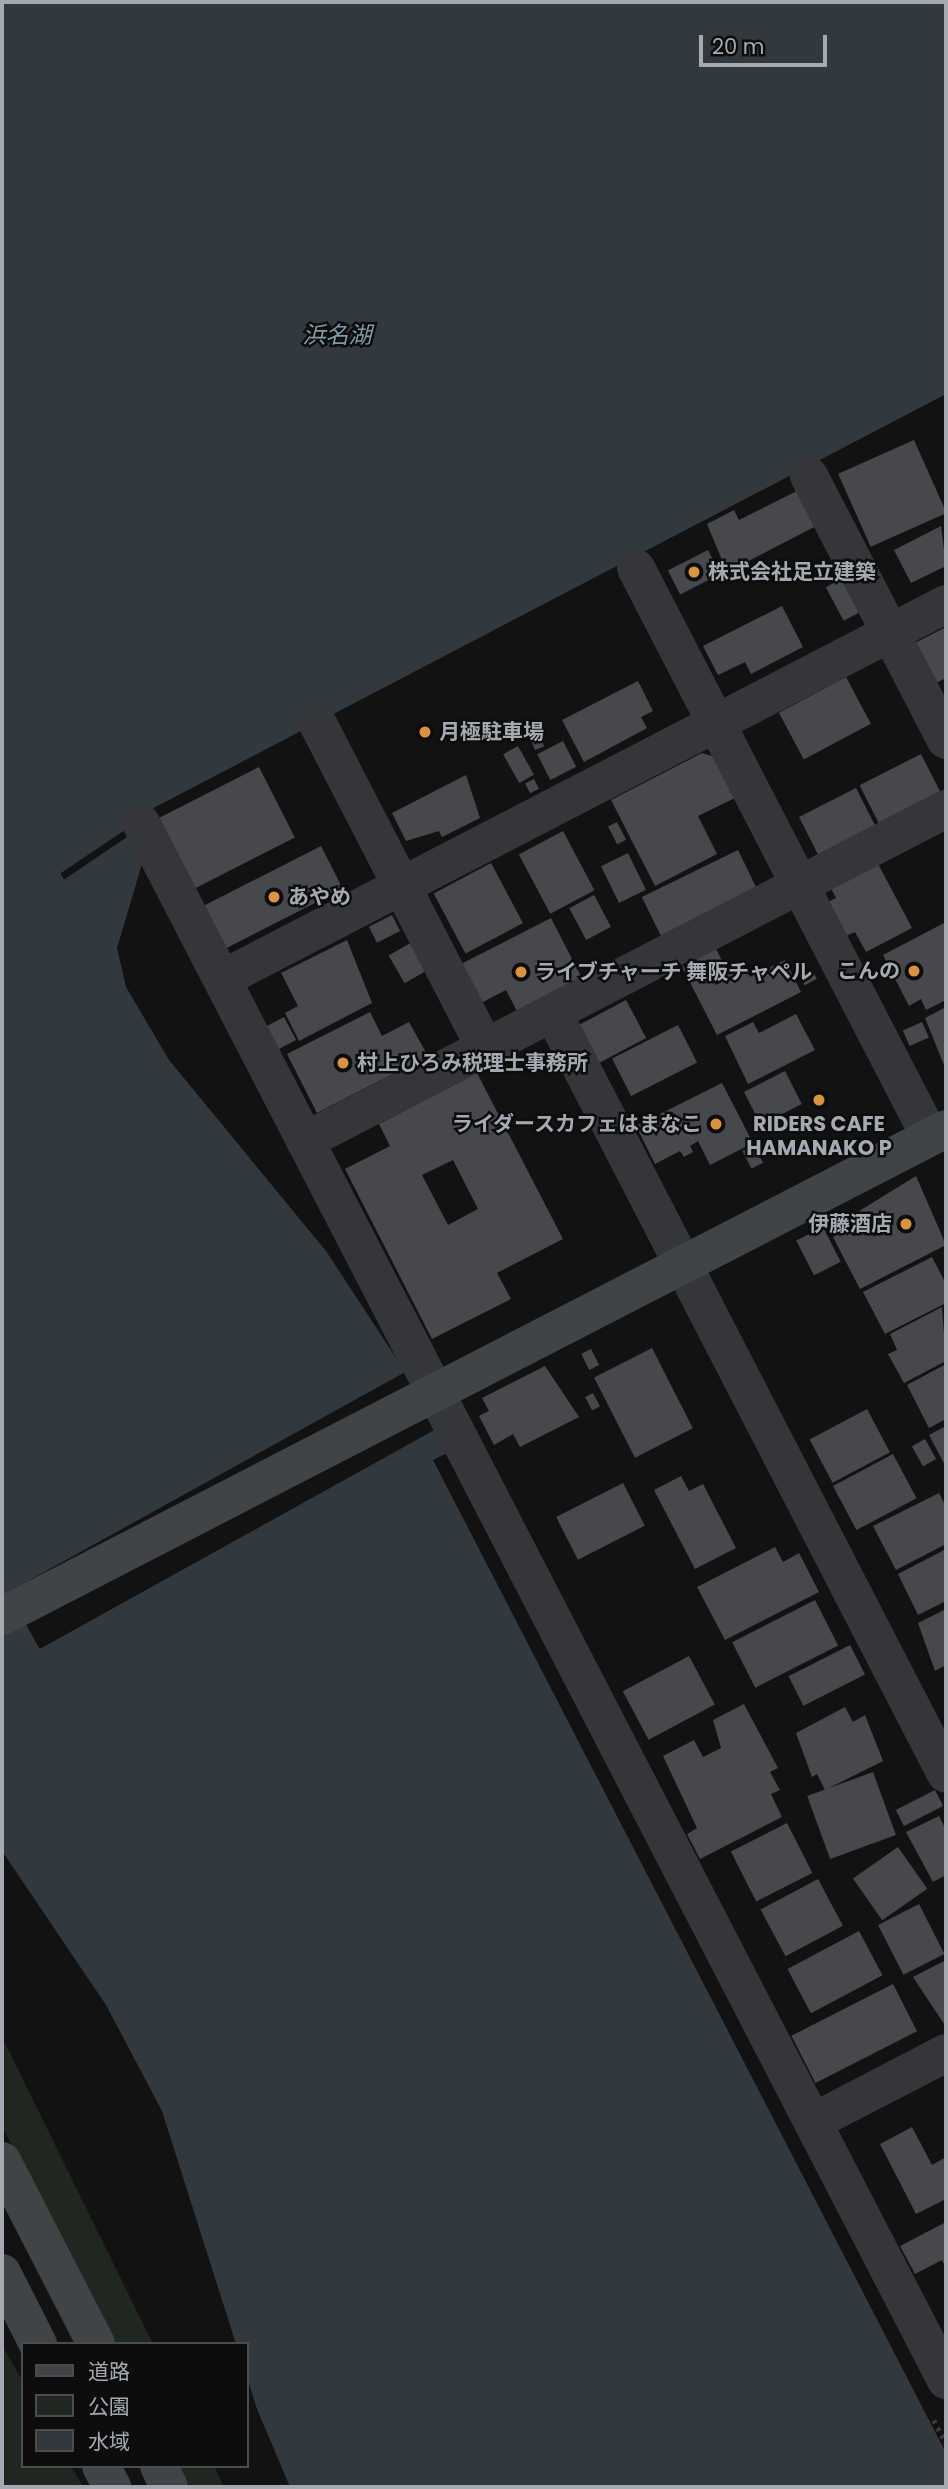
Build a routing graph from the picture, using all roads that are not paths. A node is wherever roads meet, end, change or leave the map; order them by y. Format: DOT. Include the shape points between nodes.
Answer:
graph roads {
  1 [pos="808,476"];
  2 [pos="636,568"];
  3 [pos="946,604"];
  4 [pos="891,633"];
  5 [pos="716,723"];
  6 [pos="318,724"];
  7 [pos="946,740"];
  8 [pos="946,809"];
  9 [pos="141,823"];
  10 [pos="401,885"];
  11 [pos="800,885"];
  12 [pos="222,979"];
  13 [pos="553,1013"];
  14 [pos="485,1048"];
  15 [pos="941,1134"];
  16 [pos="305,1141"];
  17 [pos="683,1265"];
  18 [pos="431,1395"];
  19 [pos="2,1616"];
  20 [pos="946,1774"];
  21 [pos="946,2053"];
  22 [pos="813,2122"];
  23 [pos="2,2161"];
  24 [pos="2,2273"];
  25 [pos="37,2342"];
  26 [pos="95,2342"];
  27 [pos="946,2380"];
  28 [pos="102,2468"];
  29 [pos="160,2468"];
  30 [pos="112,2487"];
  31 [pos="169,2487"];
  1 -- 4 [label="street"];
  2 -- 5 [label="street"];
  3 -- 4 [label="street"];
  4 -- 5 [label="street"];
  4 -- 7 [label="street"];
  5 -- 10 [label="street"];
  5 -- 11 [label="street"];
  6 -- 10 [label="street"];
  8 -- 11 [label="street"];
  9 -- 12 [label="street"];
  10 -- 12 [label="street"];
  10 -- 14 [label="street"];
  11 -- 13 [label="street"];
  11 -- 15 [label="street"];
  12 -- 16 [label="street"];
  13 -- 14 [label="street"];
  13 -- 17 [label="street"];
  14 -- 16 [label="street"];
  15 -- 17 [label="street"];
  16 -- 18 [label="street"];
  17 -- 18 [label="street"];
  17 -- 20 [label="street"];
  18 -- 19 [label="street"];
  18 -- 22 [label="street"];
  21 -- 22 [label="street"];
  22 -- 27 [label="street"];
  23 -- 26 [label="street"];
  24 -- 25 [label="street"];
  28 -- 30 [label="street"];
  29 -- 31 [label="street"];
}
